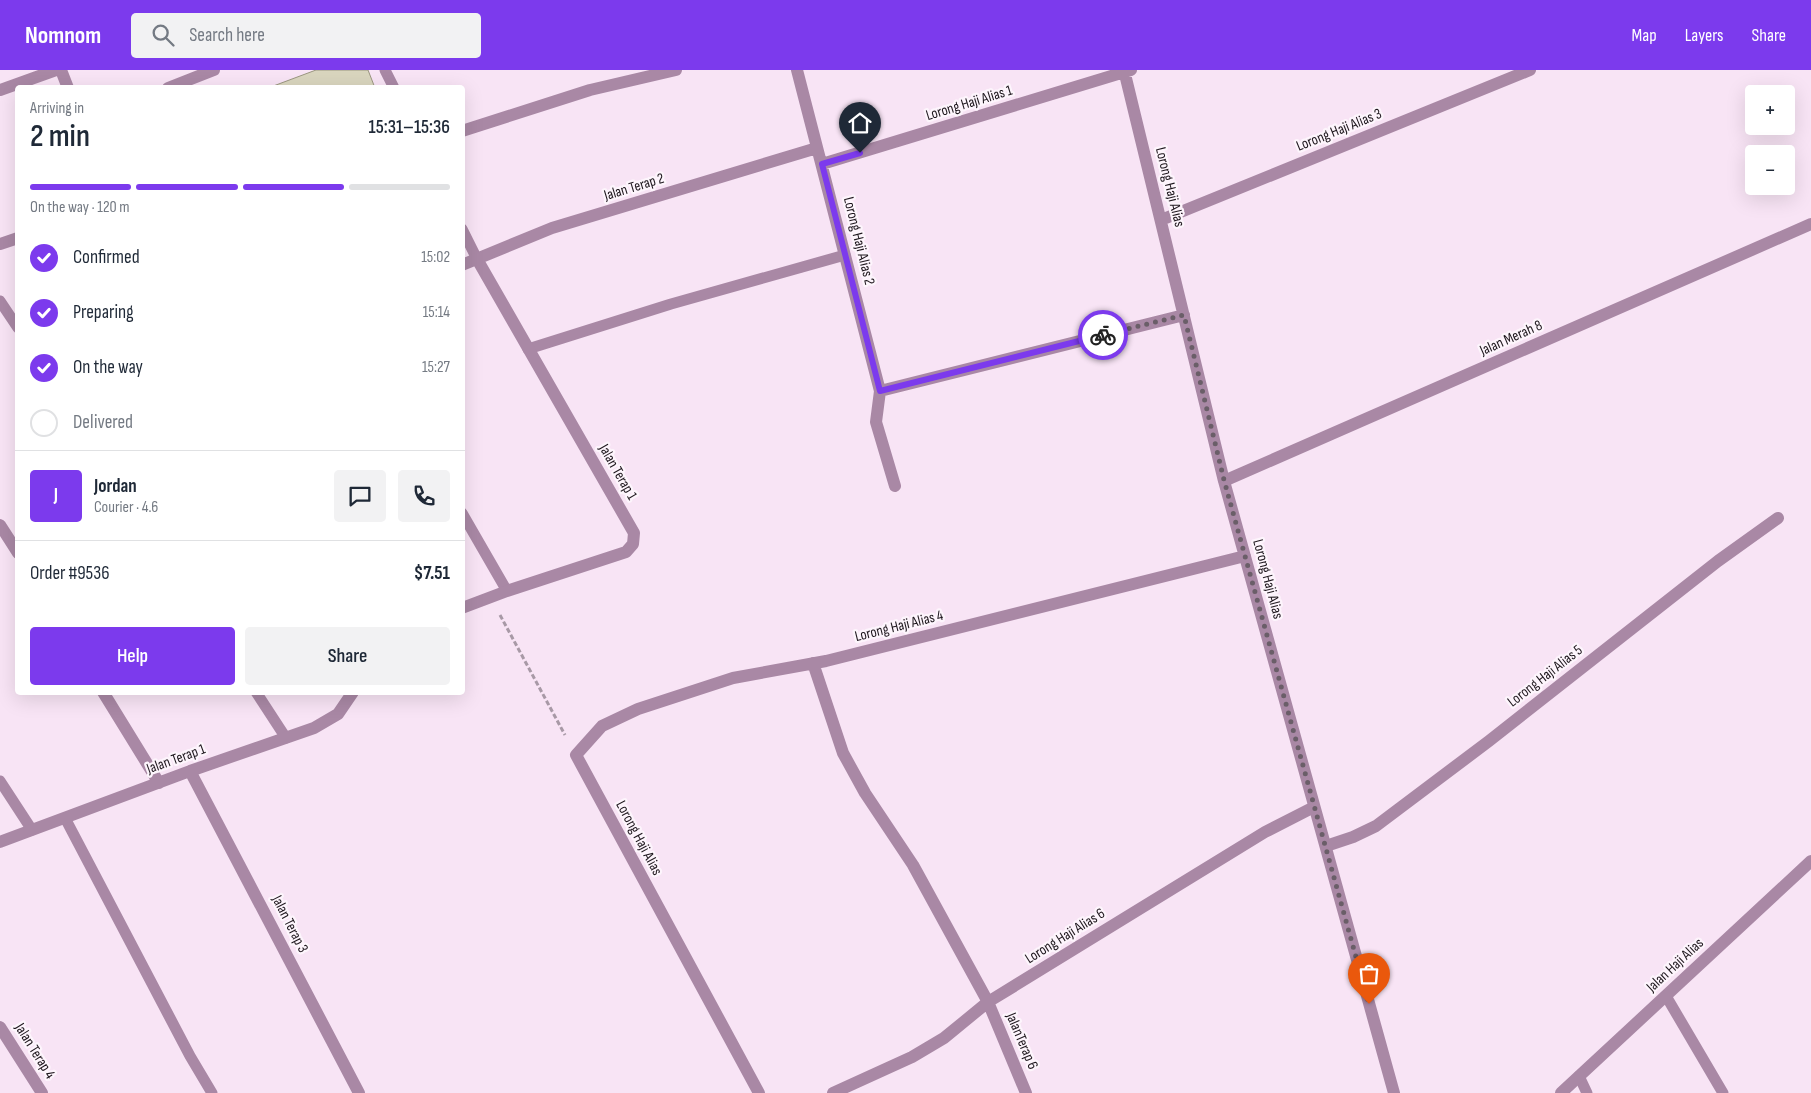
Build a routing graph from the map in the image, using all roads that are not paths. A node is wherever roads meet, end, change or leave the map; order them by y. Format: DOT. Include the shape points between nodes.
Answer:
graph roads {
  1 [pos="56,70"];
  2 [pos="62,70"];
  3 [pos="214,70"];
  4 [pos="385,70"];
  5 [pos="676,70"];
  6 [pos="798,70"];
  7 [pos="1530,70"];
  8 [pos="1127,71"];
  9 [pos="67,85"];
  10 [pos="176,85"];
  11 [pos="392,85"];
  12 [pos="0,90"];
  13 [pos="465,130"];
  14 [pos="817,148"];
  15 [pos="822,164"];
  16 [pos="1161,220"];
  17 [pos="1811,224"];
  18 [pos="465,235"];
  19 [pos="15,239"];
  20 [pos="0,244"];
  21 [pos="845,255"];
  22 [pos="477,259"];
  23 [pos="465,264"];
  24 [pos="0,301"];
  25 [pos="1184,315"];
  26 [pos="15,324"];
  27 [pos="528,349"];
  28 [pos="880,391"];
  29 [pos="1224,480"];
  30 [pos="894,486"];
  31 [pos="465,518"];
  32 [pos="1778,518"];
  33 [pos="0,525"];
  34 [pos="15,548"];
  35 [pos="1245,556"];
  36 [pos="507,591"];
  37 [pos="465,607"];
  38 [pos="813,663"];
  39 [pos="105,695"];
  40 [pos="258,695"];
  41 [pos="351,695"];
  42 [pos="286,738"];
  43 [pos="576,755"];
  44 [pos="190,772"];
  45 [pos="0,781"];
  46 [pos="159,783"];
  47 [pos="1314,807"];
  48 [pos="65,818"];
  49 [pos="32,830"];
  50 [pos="0,842"];
  51 [pos="1326,846"];
  52 [pos="1811,860"];
  53 [pos="1666,996"];
  54 [pos="988,1002"];
  55 [pos="0,1027"];
  56 [pos="1579,1076"];
  57 [pos="42,1093"];
  58 [pos="212,1093"];
  59 [pos="359,1093"];
  60 [pos="759,1093"];
  61 [pos="833,1093"];
  62 [pos="1026,1093"];
  63 [pos="1394,1093"];
  64 [pos="1561,1093"];
  65 [pos="1586,1093"];
  66 [pos="1723,1093"];
  1 -- 12 [label="street"];
  2 -- 9 [label="street"];
  3 -- 10 [label="street"];
  4 -- 11 [label="lane"];
  5 -- 13 [label="street" via="590,90"];
  6 -- 14 [label="street, Lorong Haji Alias 2"];
  7 -- 16 [label="street, Lorong Haji Alias 3"];
  8 -- 15 [label="street, Lorong Haji Alias 1"];
  8 -- 16 [label="street, Lorong Haji Alias"];
  14 -- 15 [label="street, Lorong Haji Alias 2"];
  14 -- 22 [label="street, Jalan Terap 2" via="552,228"];
  15 -- 21 [label="street, Lorong Haji Alias 2"];
  16 -- 25 [label="street, Lorong Haji Alias"];
  17 -- 29 [label="street, Jalan Merah 8"];
  18 -- 22 [label="lane"];
  19 -- 20 [label="street"];
  21 -- 27 [label="lane"];
  21 -- 28 [label="street, Lorong Haji Alias 2"];
  22 -- 23 [label="street, Jalan Terap 2"];
  22 -- 27 [label="street, Jalan Terap 1"];
  24 -- 26 [label="lane"];
  25 -- 28 [label="street"];
  25 -- 29 [label="street, Lorong Haji Alias"];
  27 -- 36 [label="street, Jalan Terap 1" via="634,533 626,552"];
  28 -- 30 [label="street, Lorong Haji Alias 2" via="876,422"];
  29 -- 35 [label="street, Lorong Haji Alias"];
  31 -- 36 [label="lane"];
  32 -- 51 [label="street, Lorong Haji Alias 5" via="1376,826"];
  33 -- 34 [label="street"];
  35 -- 38 [label="street, Lorong Haji Alias 4"];
  35 -- 47 [label="street, Lorong Haji Alias"];
  36 -- 37 [label="street, Jalan Terap 1"];
  38 -- 43 [label="street, Lorong Haji Alias 4" via="733,678 638,709 602,726"];
  38 -- 54 [label="street" via="843,753 865,793 913,865"];
  39 -- 46 [label="street"];
  40 -- 42 [label="lane"];
  41 -- 42 [label="street, Jalan Terap 1" via="338,714 314,728"];
  42 -- 44 [label="street, Jalan Terap 1"];
  43 -- 60 [label="street, Lorong Haji Alias"];
  44 -- 46 [label="street, Jalan Terap 1"];
  44 -- 59 [label="street, Jalan Terap 3"];
  45 -- 49 [label="lane"];
  46 -- 48 [label="street, Jalan Terap 1"];
  47 -- 51 [label="street, Lorong Haji Alias"];
  47 -- 54 [label="street, Lorong Haji Alias 6" via="1265,832"];
  48 -- 49 [label="street, Jalan Terap 1"];
  48 -- 58 [label="lane"];
  49 -- 50 [label="street, Jalan Terap 1"];
  51 -- 63 [label="street, Lorong Haji Alias"];
  52 -- 53 [label="street, Jalan Haji Alias"];
  53 -- 56 [label="street, Jalan Haji Alias"];
  53 -- 66 [label="lane"];
  54 -- 61 [label="street, Lorong Haji Alias 6" via="944,1038 912,1057"];
  54 -- 62 [label="street, JalanTerap 6"];
  55 -- 57 [label="street, Jalan Terap 4"];
  56 -- 64 [label="street, Jalan Haji Alias"];
  56 -- 65 [label="lane"];
}
